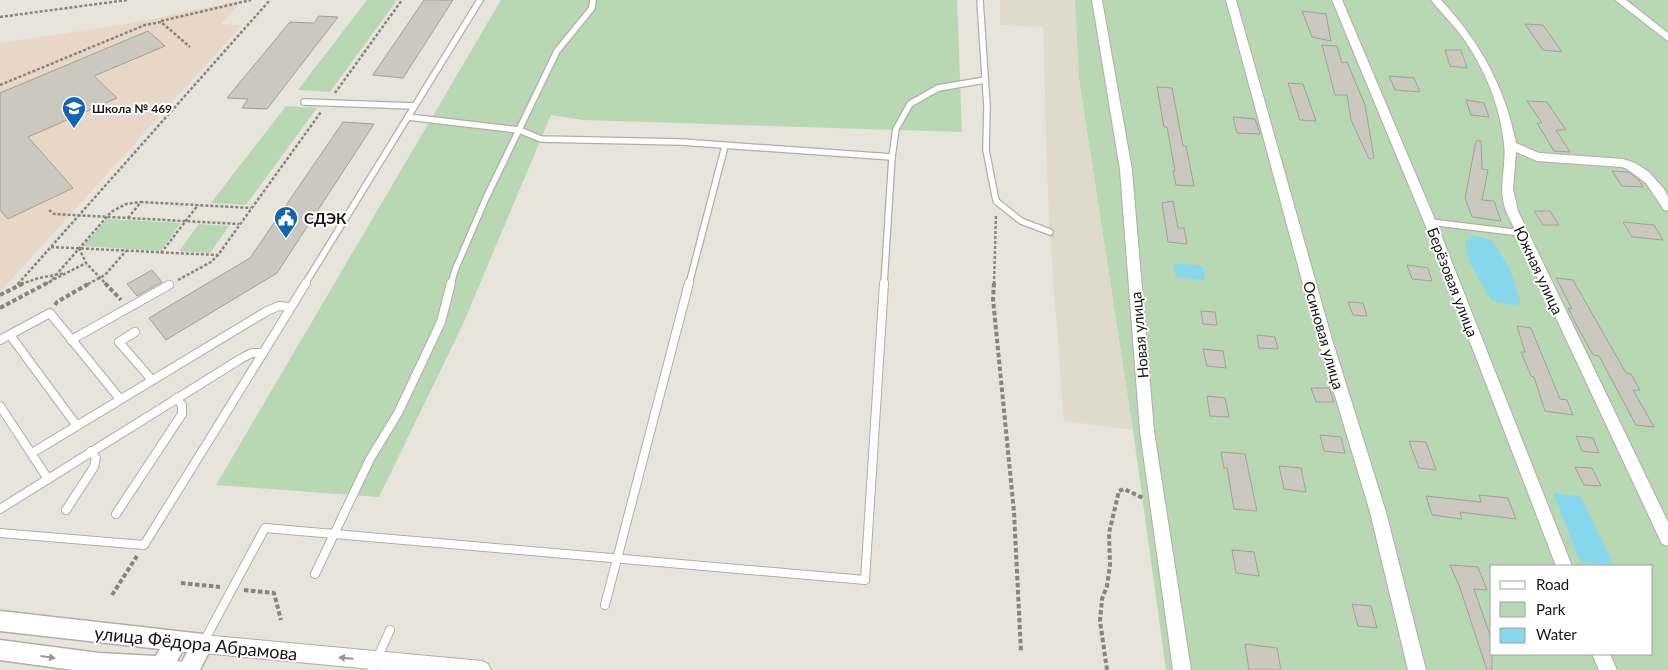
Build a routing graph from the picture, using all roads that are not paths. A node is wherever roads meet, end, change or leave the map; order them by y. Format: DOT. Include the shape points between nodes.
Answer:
graph roads {
  1 [pos="480,0"];
  2 [pos="593,0"];
  3 [pos="980,0"];
  4 [pos="1097,0"];
  5 [pos="1230,0"];
  6 [pos="1337,0"];
  7 [pos="1436,0"];
  8 [pos="1620,0"];
  9 [pos="1668,38"];
  10 [pos="985,80"];
  11 [pos="304,102"];
  12 [pos="414,106"];
  13 [pos="408,117"];
  14 [pos="519,130"];
  15 [pos="1510,145"];
  16 [pos="725,146"];
  17 [pos="892,157"];
  18 [pos="1668,206"];
  19 [pos="1430,222"];
  20 [pos="1050,232"];
  21 [pos="1521,233"];
  22 [pos="169,285"];
  23 [pos="290,307"];
  24 [pos="135,332"];
  25 [pos="10,334"];
  26 [pos="0,340"];
  27 [pos="71,340"];
  28 [pos="263,352"];
  29 [pos="152,380"];
  30 [pos="176,398"];
  31 [pos="120,400"];
  32 [pos="0,406"];
  33 [pos="76,426"];
  34 [pos="91,451"];
  35 [pos="32,453"];
  36 [pos="48,479"];
  37 [pos="0,509"];
  38 [pos="66,510"];
  39 [pos="116,514"];
  40 [pos="0,533"];
  41 [pos="335,533"];
  42 [pos="1668,539"];
  43 [pos="617,560"];
  44 [pos="1564,565"];
  45 [pos="315,574"];
  46 [pos="605,605"];
  47 [pos="0,621"];
  48 [pos="390,630"];
  49 [pos="176,642"];
  50 [pos="202,644"];
  51 [pos="0,650"];
  52 [pos="1601,655"];
  53 [pos="374,665"];
  54 [pos="161,669"];
  55 [pos="188,670"];
  56 [pos="482,670"];
  57 [pos="1182,670"];
  58 [pos="1417,670"];
  59 [pos="1608,670"];
  1 -- 12 [label="lane"];
  2 -- 14 [label="lane" via="592,8 557,52"];
  3 -- 10 [label="lane"];
  4 -- 57 [label="street, Новая улица" via="1126,170 1147,431"];
  5 -- 58 [label="street, Осиновая улица" via="1324,336 1378,512"];
  6 -- 19 [label="street, Берёзовая улица"];
  7 -- 15 [label="street, Южная улица" via="1488,67 1502,104"];
  8 -- 9 [label="street"];
  10 -- 17 [label="lane" via="938,88 910,104 896,129"];
  10 -- 20 [label="lane" via="986,150 996,201 1021,221"];
  11 -- 12 [label="lane"];
  12 -- 13 [label="lane"];
  13 -- 14 [label="lane"];
  13 -- 23 [label="lane"];
  14 -- 16 [label="lane" via="541,138"];
  14 -- 41 [label="lane" via="456,270 441,322 398,414 370,459"];
  15 -- 18 [label="street" via="1536,157 1623,163 1636,167 1656,186"];
  15 -- 21 [label="street, Южная улица" via="1507,192"];
  16 -- 17 [label="lane"];
  16 -- 43 [label="lane"];
  17 -- 43 [label="lane" via="866,580"];
  19 -- 21 [label="lane"];
  19 -- 44 [label="street, Берёзовая улица"];
  21 -- 42 [label="street, Южная улица"];
  22 -- 27 [label="lane"];
  23 -- 28 [label="lane"];
  23 -- 29 [label="lane" via="279,306 267,311"];
  24 -- 29 [label="lane" via="119,342"];
  25 -- 26 [label="lane"];
  25 -- 27 [label="lane" via="50,313"];
  25 -- 33 [label="lane"];
  27 -- 31 [label="lane"];
  28 -- 30 [label="lane" via="242,358"];
  28 -- 40 [label="lane" via="144,545"];
  29 -- 31 [label="lane"];
  30 -- 34 [label="lane"];
  30 -- 39 [label="lane" via="182,405 182,414"];
  31 -- 33 [label="lane"];
  32 -- 35 [label="lane"];
  33 -- 35 [label="lane"];
  34 -- 36 [label="lane"];
  34 -- 38 [label="lane" via="96,458 94,467"];
  35 -- 36 [label="lane"];
  36 -- 37 [label="lane"];
  41 -- 43 [label="lane"];
  41 -- 45 [label="lane"];
  41 -- 50 [label="lane" via="264,528"];
  43 -- 46 [label="lane"];
  47 -- 49 [label="street, улица Фёдора Абрамова"];
  48 -- 53 [label="lane"];
  49 -- 50 [label="street, улица Фёдора Абрамова"];
  49 -- 54 [label="street"];
  53 -- 50 [label="street, улица Фёдора Абрамова, one-way"];
  50 -- 55 [label="street"];
  51 -- 54 [label="street, улица Фёдора Абрамова, one-way"];
  52 -- 59 [label="street"];
  53 -- 56 [label="street, улица Фёдора Абрамова"];
  54 -- 55 [label="street, улица Фёдора Абрамова"];
}
